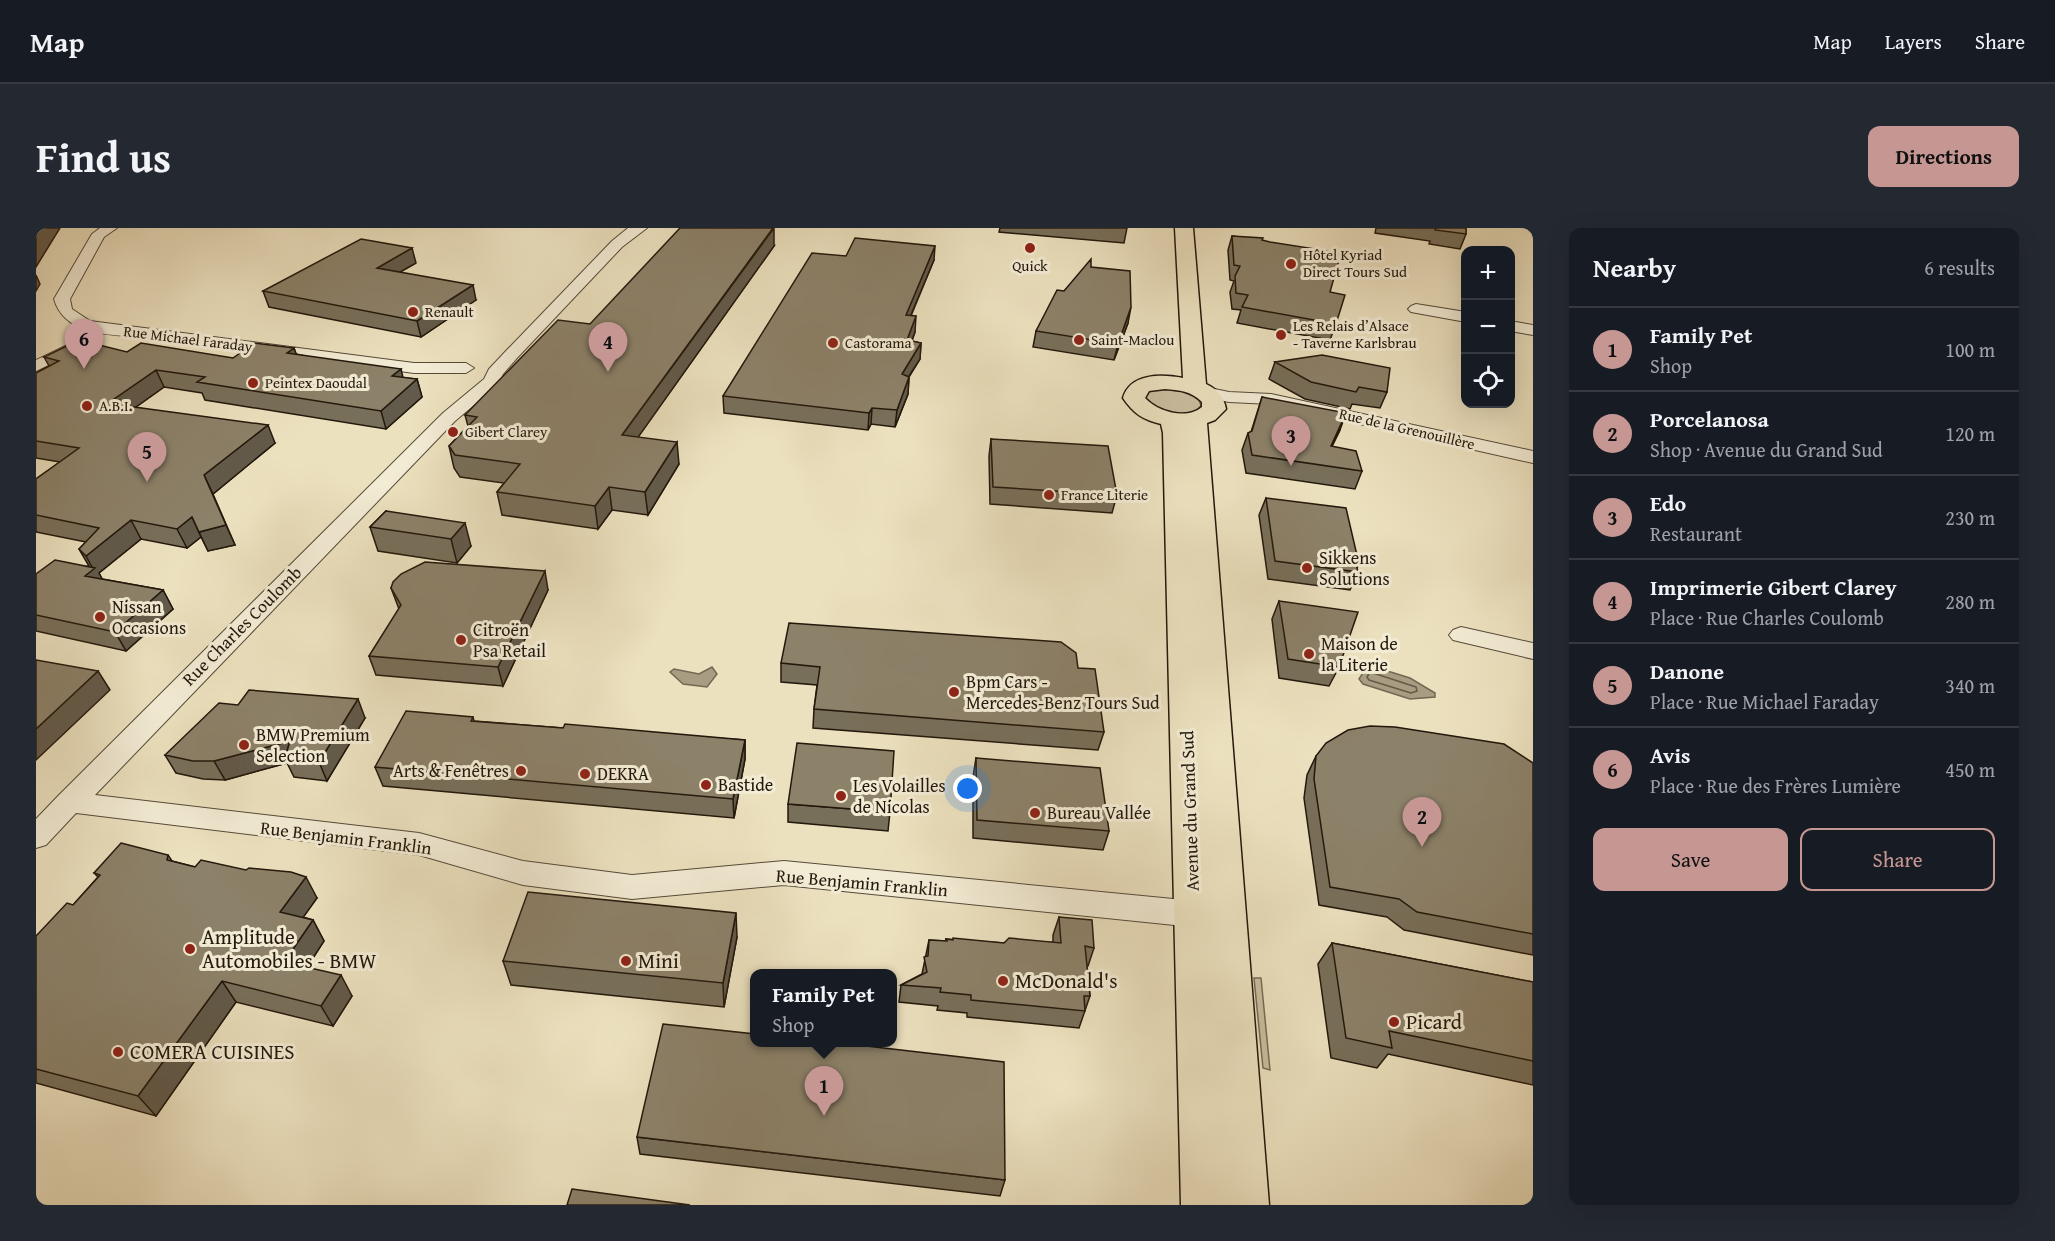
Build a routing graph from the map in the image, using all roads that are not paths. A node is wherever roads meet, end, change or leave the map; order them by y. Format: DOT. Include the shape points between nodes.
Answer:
graph roads {
  1 [pos="1171,228"];
  2 [pos="1184,228"];
  3 [pos="634,229"];
  4 [pos="100,230"];
  5 [pos="1416,309"];
  6 [pos="1461,317"];
  7 [pos="1515,327"];
  8 [pos="1533,330"];
  9 [pos="107,331"];
  10 [pos="524,342"];
  11 [pos="36,366"];
  12 [pos="414,368"];
  13 [pos="468,368"];
  14 [pos="1170,368"];
  15 [pos="490,378"];
  16 [pos="457,385"];
  17 [pos="1196,405"];
  18 [pos="449,417"];
  19 [pos="1533,457"];
  20 [pos="1461,635"];
  21 [pos="1533,651"];
  22 [pos="69,802"];
  23 [pos="36,837"];
  24 [pos="1194,914"];
  25 [pos="1205,1205"];
  26 [pos="1245,1205"];
  1 -- 14 [label="main road"];
  2 -- 17 [label="main road, Avenue du Grand Sud"];
  3 -- 10 [label="street, Rue Charles Coulomb"];
  4 -- 9 [label="street, Rue Michael Faraday" via="62,304 71,315"];
  5 -- 6 [label="street"];
  7 -- 8 [label="street"];
  9 -- 11 [label="street"];
  9 -- 12 [label="street, Rue Michael Faraday" via="150,332"];
  10 -- 13 [label="street, Rue Charles Coulomb"];
  10 -- 15 [label="street, Rue Charles Coulomb"];
  12 -- 13 [label="street, Rue Michael Faraday"];
  12 -- 16 [label="street, Rue Michael Faraday"];
  13 -- 15 [label="street" via="486,368"];
  13 -- 16 [label="street, Rue Charles Coulomb" via="451,378"];
  14 -- 17 [label="main road"];
  14 -- 17 [label="main road" via="1134,393 1134,398 1142,408"];
  15 -- 16 [label="street"];
  15 -- 18 [label="street, Rue Charles Coulomb"];
  16 -- 18 [label="street, Rue Charles Coulomb" via="458,399"];
  17 -- 19 [label="street, Rue de la Grenouillère" via="1271,399"];
  17 -- 24 [label="main road, Avenue du Grand Sud" via="1175,433"];
  17 -- 26 [label="main road, Avenue du Grand Sud"];
  18 -- 22 [label="street, Rue Charles Coulomb"];
  20 -- 21 [label="street"];
  22 -- 23 [label="street, Rue Charles Coulomb"];
  22 -- 24 [label="street, Rue Benjamin Franklin" via="419,844 523,873 632,887 784,873"];
  24 -- 25 [label="main road, Avenue du Grand Sud"];
}
